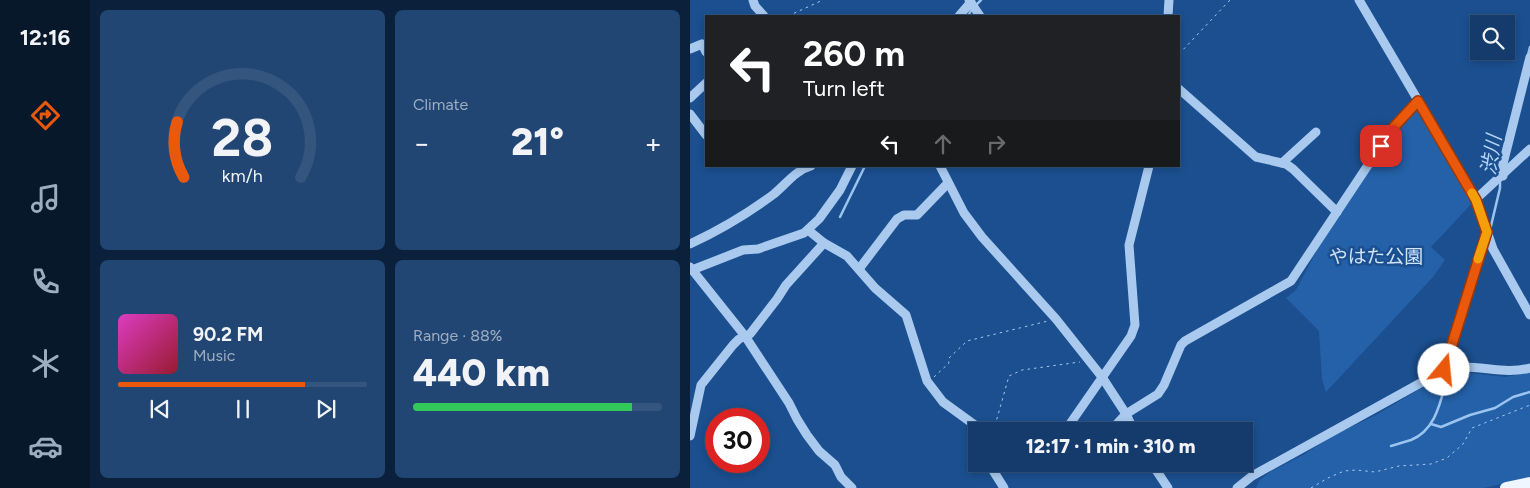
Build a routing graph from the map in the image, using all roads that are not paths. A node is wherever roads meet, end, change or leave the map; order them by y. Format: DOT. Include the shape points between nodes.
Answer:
graph roads {
  1 [pos="753,0"];
  2 [pos="1169,0"];
  3 [pos="1359,0"];
  4 [pos="970,1"];
  5 [pos="763,15"];
  6 [pos="959,15"];
  7 [pos="979,15"];
  8 [pos="1168,15"];
  9 [pos="690,49"];
  10 [pos="705,50"];
  11 [pos="1530,57"];
  12 [pos="705,84"];
  13 [pos="1180,90"];
  14 [pos="690,98"];
  15 [pos="1418,101"];
  16 [pos="690,114"];
  17 [pos="1316,132"];
  18 [pos="705,134"];
  19 [pos="1530,149"];
  20 [pos="1282,163"];
  21 [pos="808,167"];
  22 [pos="852,167"];
  23 [pos="940,167"];
  24 [pos="1149,167"];
  25 [pos="1503,176"];
  26 [pos="948,183"];
  27 [pos="1476,200"];
  28 [pos="1337,212"];
  29 [pos="808,230"];
  30 [pos="1487,232"];
  31 [pos="824,243"];
  32 [pos="690,244"];
  33 [pos="691,268"];
  34 [pos="859,268"];
  35 [pos="1530,315"];
  36 [pos="745,336"];
  37 [pos="1530,368"];
  38 [pos="1444,370"];
  39 [pos="1102,377"];
  40 [pos="1126,414"];
  41 [pos="971,422"];
  42 [pos="1071,422"];
  43 [pos="1118,422"];
  44 [pos="1130,422"];
  45 [pos="690,436"];
  46 [pos="994,472"];
  47 [pos="1157,472"];
  48 [pos="1252,476"];
  49 [pos="1530,483"];
  50 [pos="852,488"];
  51 [pos="1004,488"];
  52 [pos="1168,488"];
  53 [pos="1237,488"];
  54 [pos="1250,488"];
  55 [pos="1506,488"];
  1 -- 5 [label="street"];
  2 -- 8 [label="street"];
  3 -- 15 [label="street"];
  4 -- 6 [label="street"];
  4 -- 7 [label="street"];
  9 -- 10 [label="street" via="702,44"];
  11 -- 25 [label="street" via="1502,168"];
  12 -- 14 [label="street"];
  13 -- 20 [label="street" via="1256,157"];
  15 -- 27 [label="street"];
  15 -- 28 [label="street" via="1392,129"];
  16 -- 18 [label="street"];
  17 -- 20 [label="street"];
  19 -- 25 [label="street"];
  20 -- 28 [label="street" via="1294,169"];
  21 -- 32 [label="street" via="724,228"];
  22 -- 29 [label="street" via="840,190"];
  23 -- 26 [label="street"];
  24 -- 39 [label="street" via="1129,245 1135,325 1131,336"];
  25 -- 27 [label="street"];
  26 -- 34 [label="street" via="917,214 896,218"];
  26 -- 39 [label="street" via="982,237 1056,319"];
  27 -- 30 [label="street"];
  28 -- 40 [label="street" via="1291,281 1185,341 1158,394"];
  29 -- 31 [label="street"];
  29 -- 33 [label="street" via="758,249 743,250"];
  30 -- 35 [label="street" via="1493,250"];
  30 -- 38 [label="street"];
  31 -- 34 [label="street" via="847,256"];
  31 -- 36 [label="street" via="786,285 750,334"];
  33 -- 36 [label="street"];
  34 -- 41 [label="street" via="875,288 906,314 928,382 943,402"];
  36 -- 45 [label="street" via="733,345 701,385"];
  36 -- 50 [label="street" via="807,435"];
  37 -- 38 [label="street" via="1516,371 1463,367"];
  38 -- 48 [label="street"];
  39 -- 40 [label="street"];
  39 -- 42 [label="street"];
  40 -- 43 [label="street"];
  40 -- 44 [label="street"];
  46 -- 51 [label="street"];
  47 -- 52 [label="street"];
  48 -- 53 [label="street"];
  48 -- 54 [label="street"];
  49 -- 55 [label="main road"];
}
